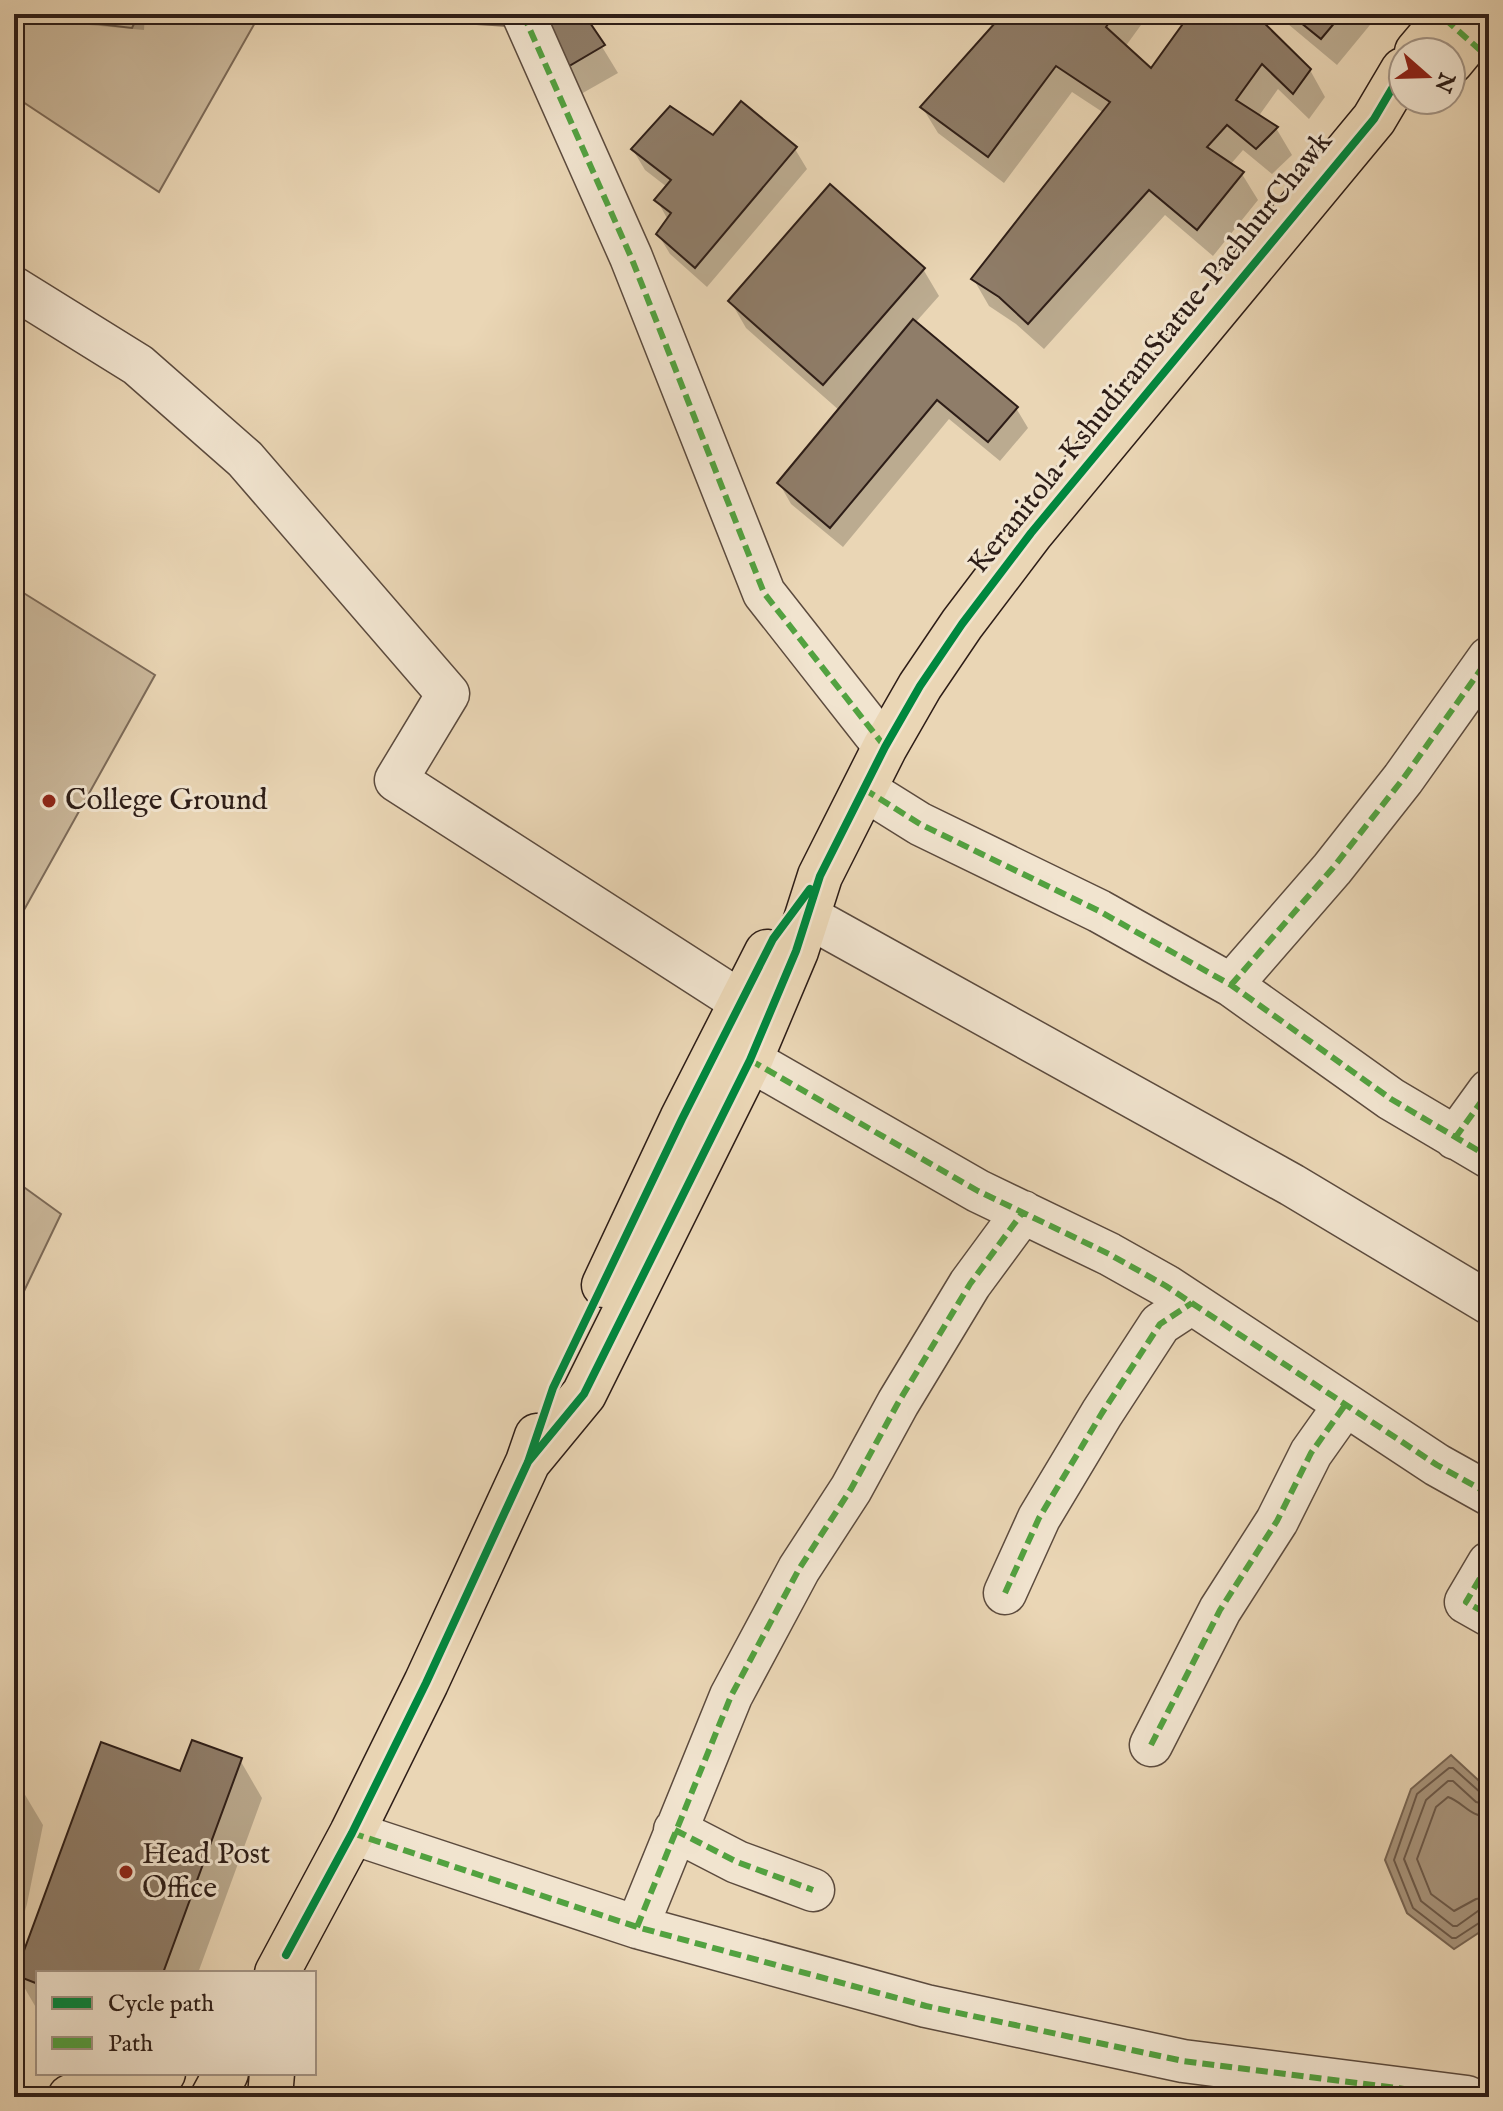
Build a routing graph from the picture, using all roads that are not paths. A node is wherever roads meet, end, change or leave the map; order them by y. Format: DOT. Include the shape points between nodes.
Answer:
graph roads {
  1 [pos="523,14"];
  2 [pos="1387,116"];
  3 [pos="14,288"];
  4 [pos="1489,658"];
  5 [pos="885,747"];
  6 [pos="864,789"];
  7 [pos="814,896"];
  8 [pos="1231,985"];
  9 [pos="741,1002"];
  10 [pos="750,1060"];
  11 [pos="1489,1091"];
  12 [pos="1472,1148"];
  13 [pos="1023,1212"];
  14 [pos="1192,1303"];
  15 [pos="1489,1303"];
  16 [pos="1345,1405"];
  17 [pos="528,1462"];
  18 [pos="1489,1494"];
  19 [pos="1489,1563"];
  20 [pos="1005,1593"];
  21 [pos="1489,1615"];
  22 [pos="1151,1745"];
  23 [pos="675,1830"];
  24 [pos="352,1833"];
  25 [pos="813,1890"];
  26 [pos="637,1927"];
  27 [pos="278,1968"];
  28 [pos="161,2075"];
  29 [pos="225,2075"];
  30 [pos="272,2075"];
  31 [pos="70,2097"];
  32 [pos="213,2097"];
  33 [pos="270,2097"];
  34 [pos="1467,2097"];
  1 -- 5 [label="street" via="631,257 764,593"];
  2 -- 5 [label="main road, Keranitola-KshudiramStatue-PachhurChawk" via="1031,533 928,674"];
  3 -- 9 [label="street" via="138,365 245,459 448,694 396,780"];
  4 -- 8 [label="street" via="1332,869"];
  5 -- 6 [label="main road, Keranitola-KshudiramStatue-PachhurChawk"];
  6 -- 7 [label="main road, Keranitola-KshudiramStatue-PachhurChawk"];
  6 -- 8 [label="street" via="920,824 1099,911"];
  7 -- 9 [label="main road, Keranitola-KshudiramStatue-PachhurChawk" via="773,939"];
  7 -- 10 [label="main road, Keranitola-KshudiramStatue-PachhurChawk"];
  7 -- 15 [label="street"];
  8 -- 12 [label="street" via="1391,1099"];
  9 -- 17 [label="main road, Keranitola-KshudiramStatue-PachhurChawk" via="553,1388"];
  10 -- 13 [label="street"];
  10 -- 17 [label="main road, Keranitola-KshudiramStatue-PachhurChawk" via="584,1394"];
  11 -- 12 [label="street"];
  13 -- 14 [label="street"];
  13 -- 23 [label="street" via="970,1284 799,1569 731,1696"];
  14 -- 16 [label="street"];
  14 -- 20 [label="street" via="1160,1324 1102,1413 1039,1518"];
  16 -- 18 [label="street"];
  16 -- 22 [label="street" via="1311,1453 1277,1521 1220,1610"];
  17 -- 24 [label="main road, Keranitola-KshudiramStatue-PachhurChawk"];
  19 -- 21 [label="street" via="1466,1602"];
  23 -- 25 [label="street" via="737,1862"];
  23 -- 26 [label="street"];
  24 -- 26 [label="street"];
  24 -- 27 [label="main road, Keranitola-KshudiramStatue-PachhurChawk"];
  26 -- 34 [label="street" via="926,2006 1183,2061"];
  28 -- 31 [label="main road" via="152,2084"];
  29 -- 32 [label="main road"];
  30 -- 33 [label="main road"];
}
